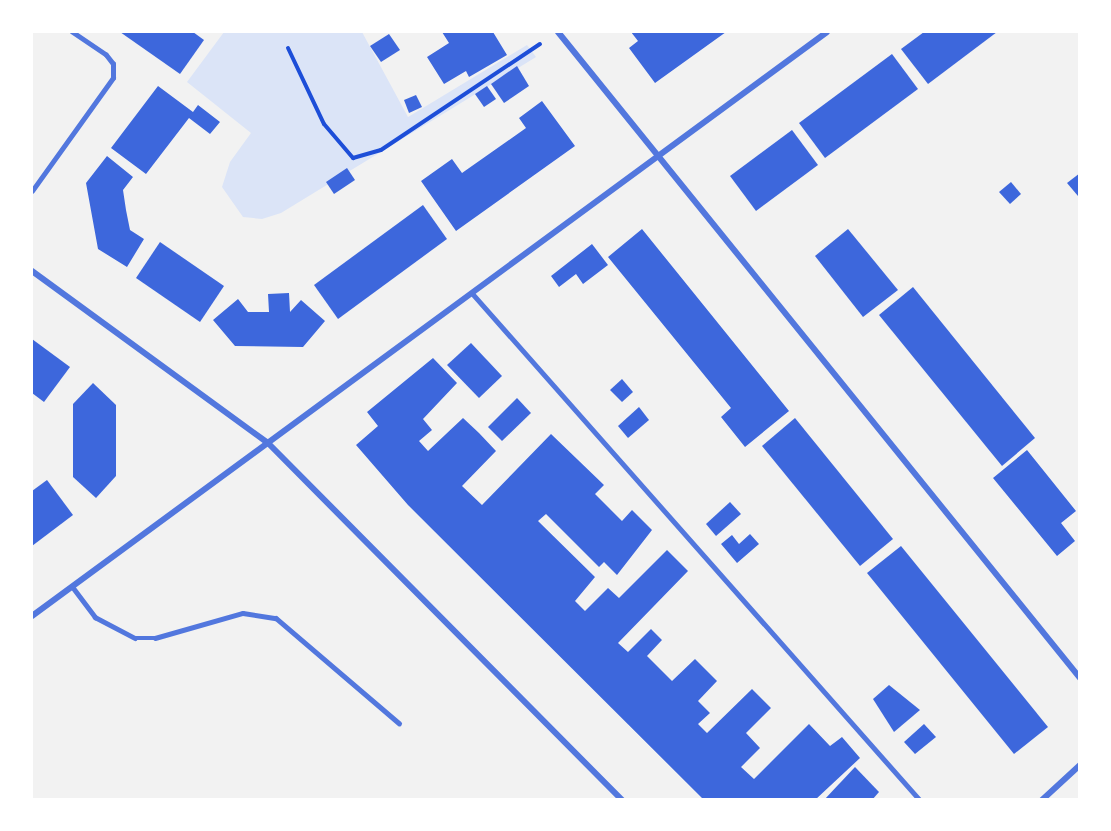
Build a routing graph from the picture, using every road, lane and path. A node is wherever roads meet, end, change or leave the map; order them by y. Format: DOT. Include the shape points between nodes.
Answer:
graph roads {
  1 [pos="72,32"];
  2 [pos="558,32"];
  3 [pos="827,32"];
  4 [pos="288,48"];
  5 [pos="657,158"];
  6 [pos="32,191"];
  7 [pos="32,271"];
  8 [pos="472,292"];
  9 [pos="268,443"];
  10 [pos="72,586"];
  11 [pos="32,616"];
  12 [pos="1080,678"];
  13 [pos="399,723"];
  14 [pos="1080,765"];
  15 [pos="622,800"];
  16 [pos="920,800"];
  17 [pos="1042,800"];
  1 -- 6 [label="lane" via="106,55 113,64 113,78"];
  2 -- 4 [label="path" via="381,150 353,158 324,124"];
  2 -- 5 [label="street"];
  3 -- 5 [label="street"];
  5 -- 8 [label="street"];
  5 -- 12 [label="street"];
  7 -- 9 [label="street"];
  8 -- 9 [label="street"];
  8 -- 16 [label="lane"];
  9 -- 10 [label="street"];
  9 -- 15 [label="street"];
  10 -- 11 [label="street"];
  10 -- 13 [label="lane" via="95,617 135,638 155,638 243,613 276,618"];
  14 -- 17 [label="street"];
}
